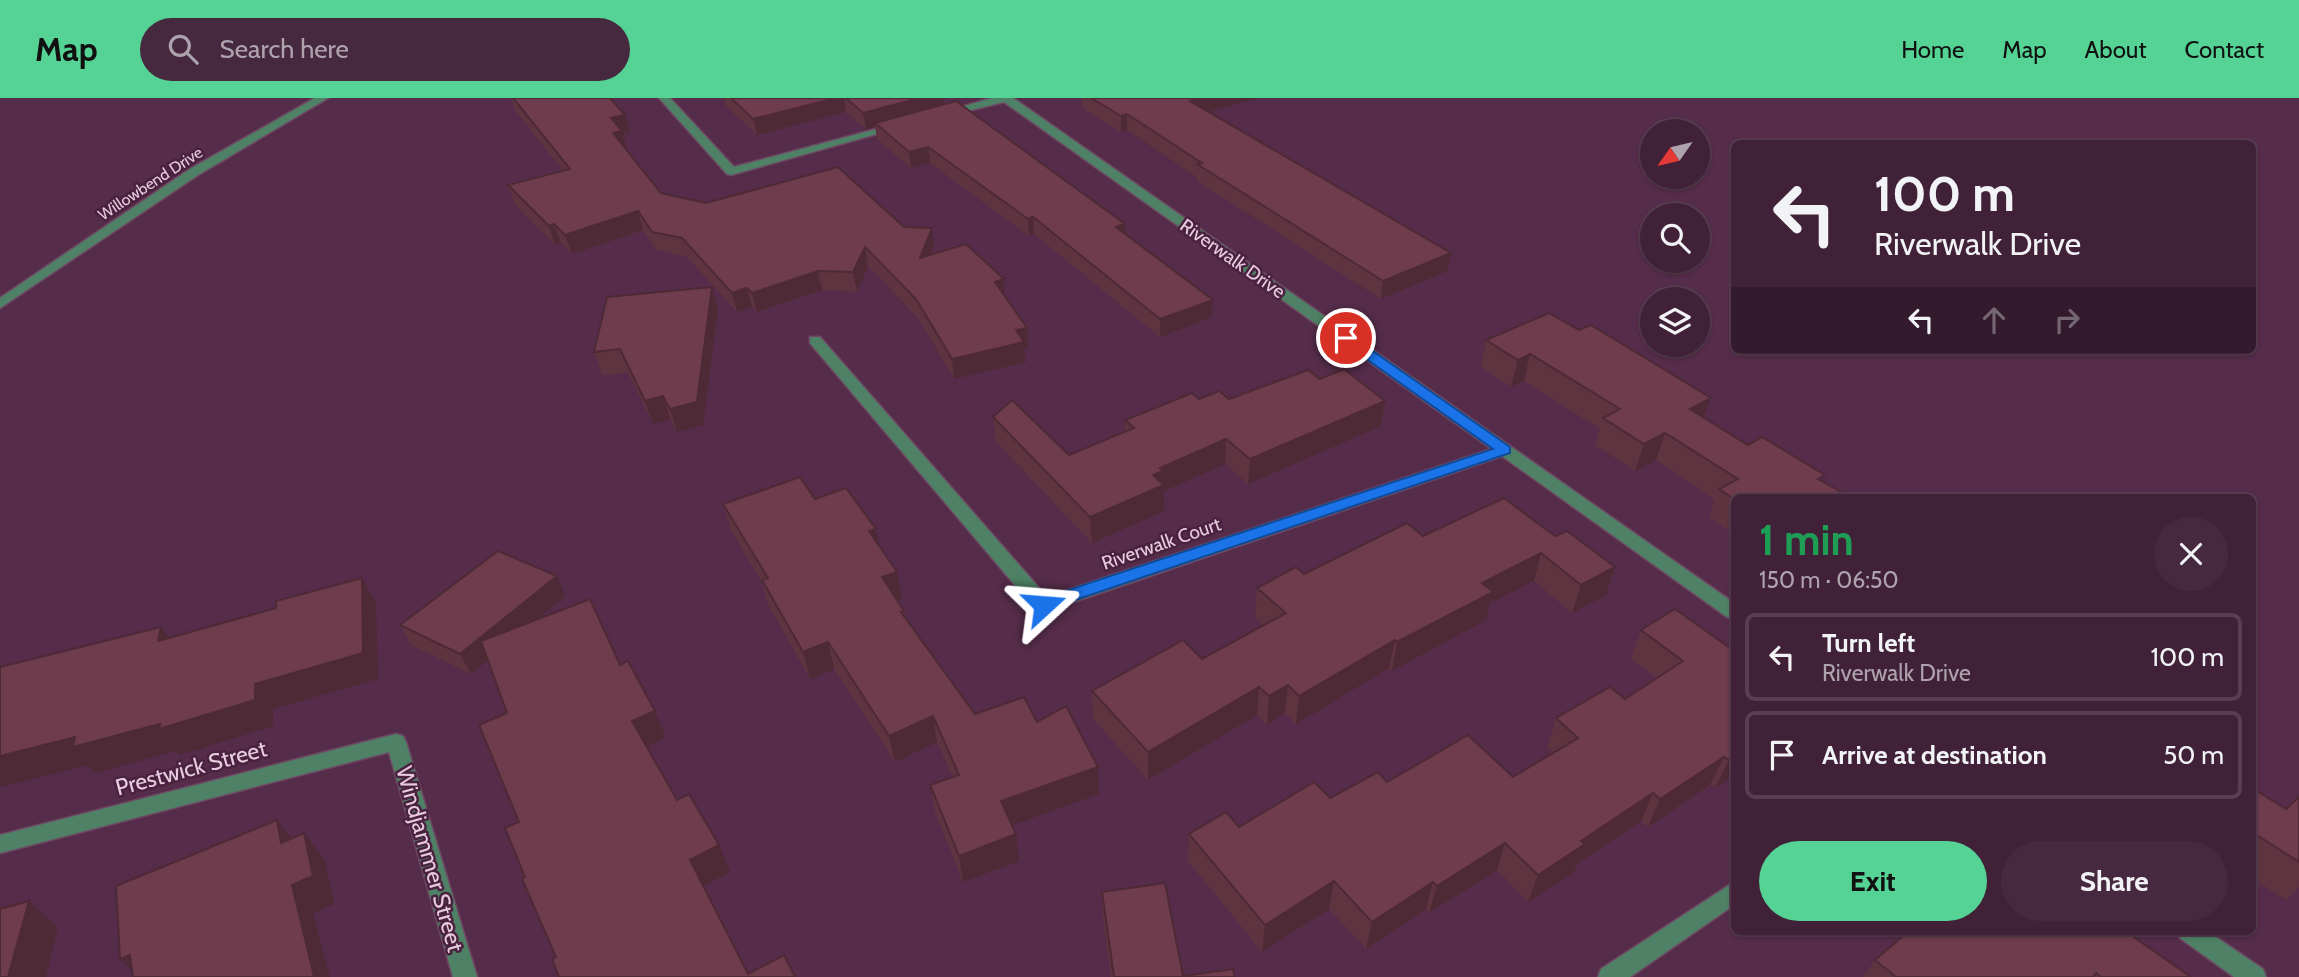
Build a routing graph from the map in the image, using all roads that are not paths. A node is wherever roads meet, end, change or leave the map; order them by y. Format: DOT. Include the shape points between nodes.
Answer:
graph roads {
  1 [pos="323,98"];
  2 [pos="664,98"];
  3 [pos="1006,98"];
  4 [pos="926,119"];
  5 [pos="914,122"];
  6 [pos="0,304"];
  7 [pos="815,340"];
  8 [pos="1504,450"];
  9 [pos="1731,610"];
  10 [pos="396,742"];
  11 [pos="0,844"];
  12 [pos="1731,894"];
  13 [pos="2194,935"];
  14 [pos="465,977"];
  15 [pos="1610,977"];
  16 [pos="2254,977"];
  1 -- 6 [label="street, Willowbend Drive" via="194,172"];
  2 -- 5 [label="street" via="731,171"];
  3 -- 4 [label="street"];
  3 -- 8 [label="street, Riverwalk Drive"];
  7 -- 8 [label="street, Riverwalk Court" via="1044,605"];
  8 -- 9 [label="street, Riverwalk Drive"];
  10 -- 11 [label="street, Prestwick Street"];
  10 -- 14 [label="street, Windjammer Street"];
  12 -- 15 [label="street"];
  13 -- 16 [label="street"];
}
